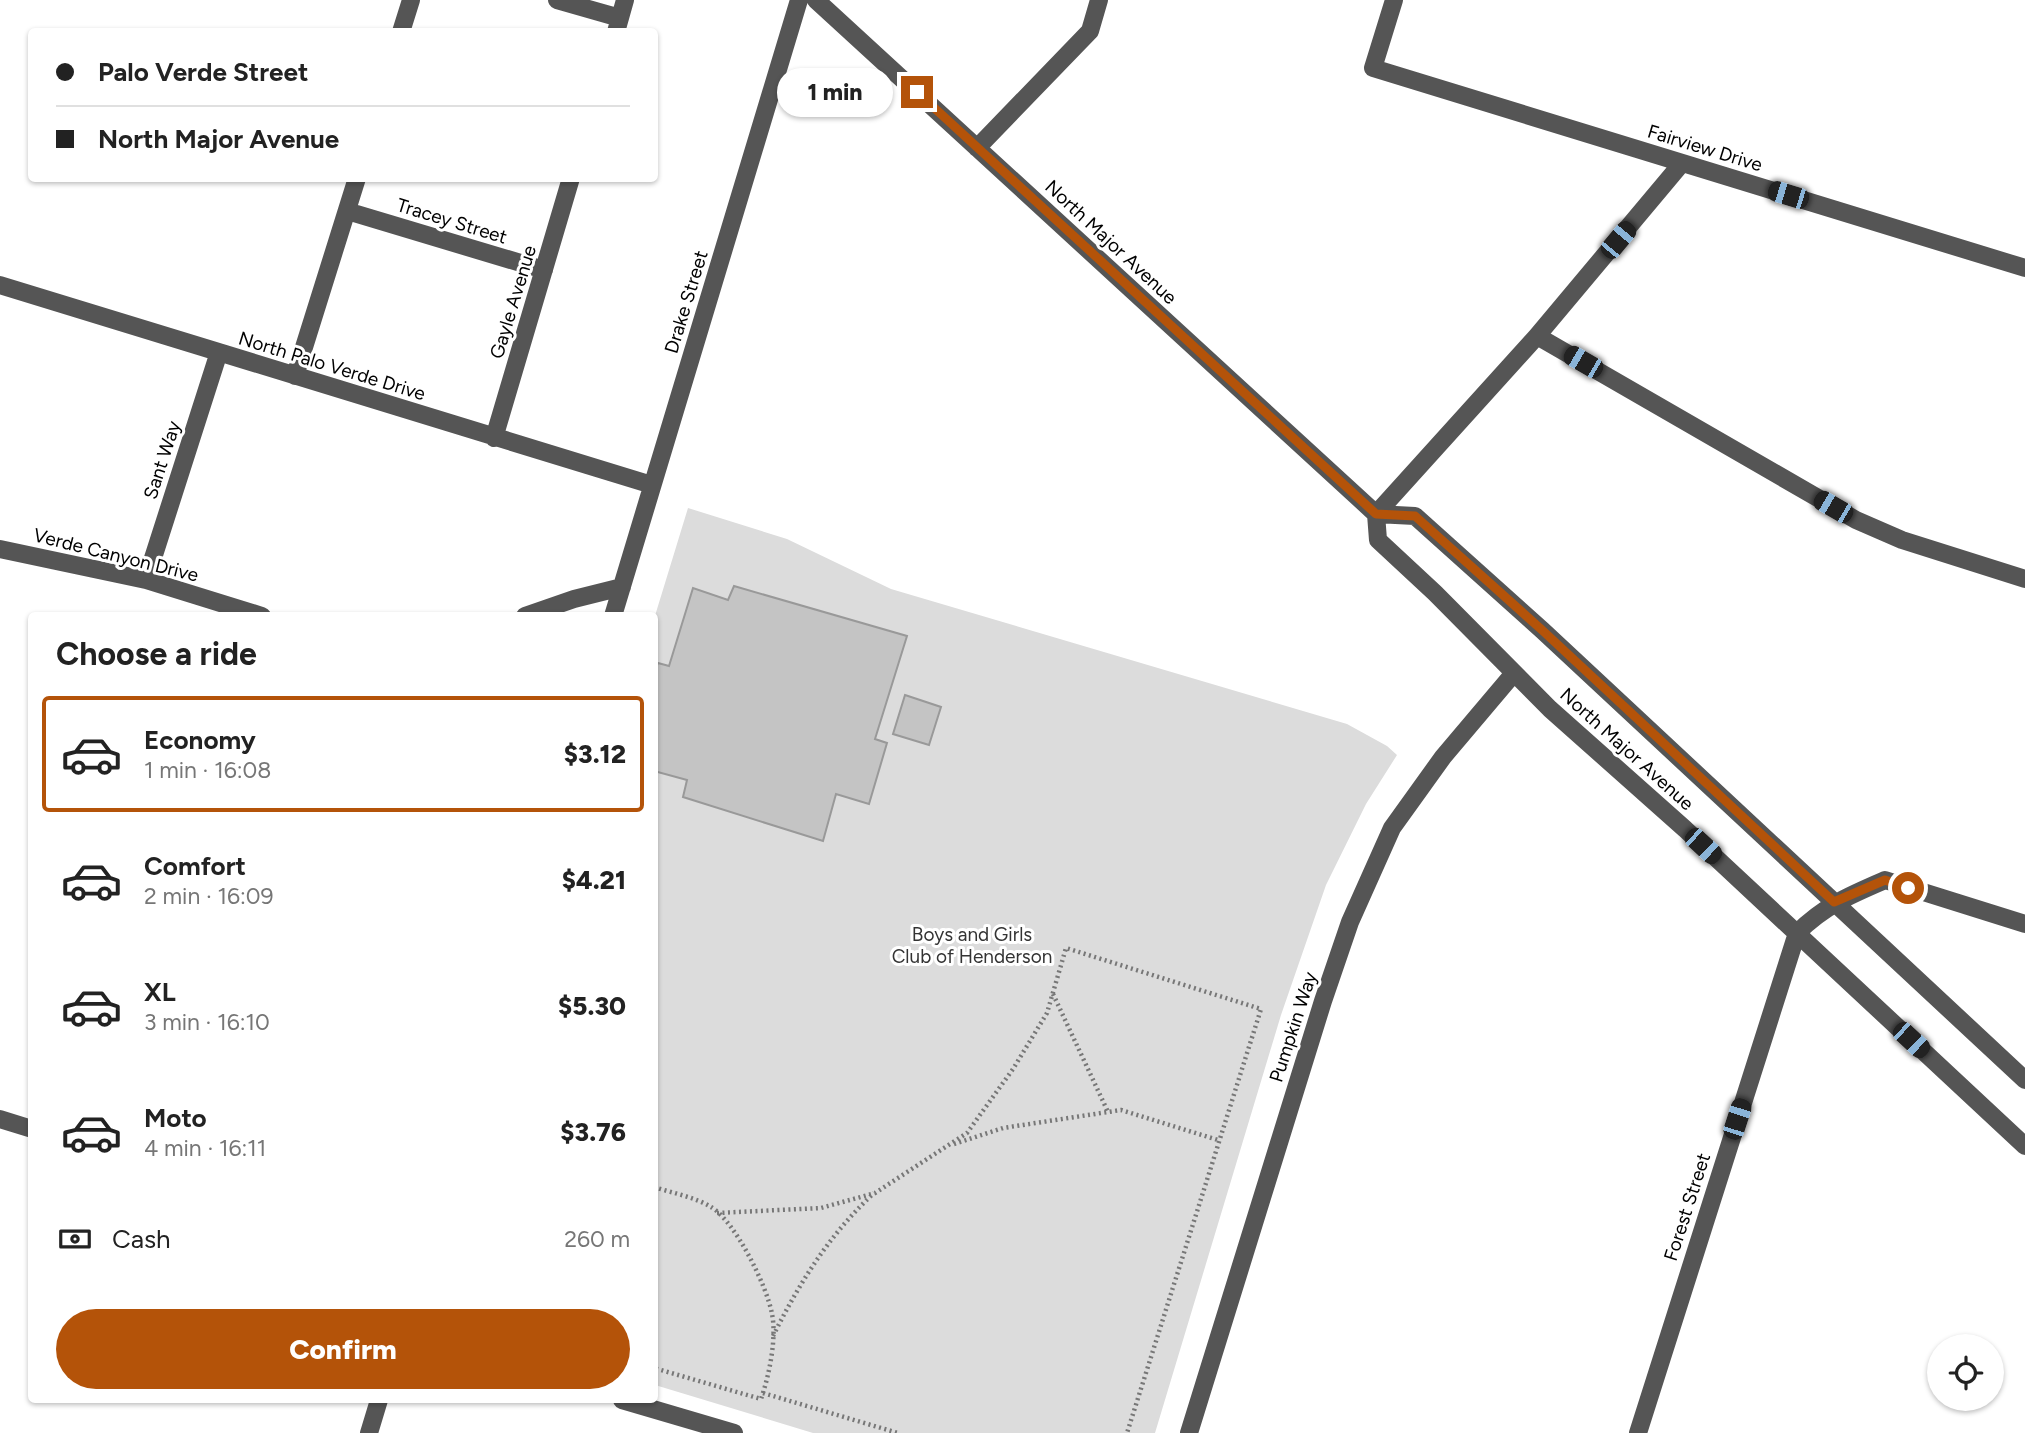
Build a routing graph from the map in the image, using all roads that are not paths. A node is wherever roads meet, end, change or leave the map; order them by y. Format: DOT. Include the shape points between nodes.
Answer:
graph roads {
  1 [pos="411,0"];
  2 [pos="557,0"];
  3 [pos="625,0"];
  4 [pos="799,0"];
  5 [pos="817,0"];
  6 [pos="1099,0"];
  7 [pos="1394,0"];
  8 [pos="618,25"];
  9 [pos="402,28"];
  10 [pos="977,148"];
  11 [pos="1682,163"];
  12 [pos="356,182"];
  13 [pos="570,182"];
  14 [pos="347,211"];
  15 [pos="2025,268"];
  16 [pos="544,270"];
  17 [pos="0,285"];
  18 [pos="1537,336"];
  19 [pos="219,352"];
  20 [pos="295,376"];
  21 [pos="494,438"];
  22 [pos="652,485"];
  23 [pos="1376,514"];
  24 [pos="0,549"];
  25 [pos="2025,579"];
  26 [pos="146,580"];
  27 [pos="622,587"];
  28 [pos="249,612"];
  29 [pos="537,612"];
  30 [pos="614,612"];
  31 [pos="1514,673"];
  32 [pos="1834,902"];
  33 [pos="2025,924"];
  34 [pos="1797,933"];
  35 [pos="2025,1080"];
  36 [pos="0,1119"];
  37 [pos="28,1128"];
  38 [pos="2025,1146"];
  39 [pos="378,1403"];
  40 [pos="632,1403"];
  41 [pos="369,1433"];
  42 [pos="734,1433"];
  43 [pos="1189,1433"];
  44 [pos="1638,1433"];
  1 -- 9 [label="street"];
  2 -- 8 [label="street"];
  3 -- 8 [label="street"];
  4 -- 22 [label="street, Drake Street"];
  5 -- 10 [label="street, North Major Avenue"];
  6 -- 10 [label="street" via="1090,31"];
  7 -- 11 [label="street, Fairview Drive" via="1373,68"];
  10 -- 23 [label="street, North Major Avenue"];
  11 -- 15 [label="street, Fairview Drive"];
  11 -- 18 [label="street"];
  12 -- 14 [label="street"];
  13 -- 16 [label="street, Gayle Avenue"];
  14 -- 16 [label="street, Tracey Street"];
  14 -- 20 [label="street"];
  16 -- 21 [label="street, Gayle Avenue"];
  17 -- 19 [label="street, North Palo Verde Drive"];
  18 -- 23 [label="street"];
  18 -- 25 [label="street" via="1856,520 1902,540"];
  19 -- 20 [label="street, North Palo Verde Drive"];
  19 -- 26 [label="street, Sant Way"];
  20 -- 21 [label="street, North Palo Verde Drive"];
  21 -- 22 [label="street, North Palo Verde Drive"];
  22 -- 27 [label="street, Drake Street"];
  23 -- 31 [label="street, North Major Avenue" via="1378,540"];
  23 -- 32 [label="street, North Major Avenue" via="1415,516"];
  24 -- 26 [label="street, Verde Canyon Drive"];
  26 -- 28 [label="street, Verde Canyon Drive"];
  27 -- 29 [label="street"];
  27 -- 30 [label="street, Drake Street"];
  31 -- 34 [label="street, North Major Avenue"];
  31 -- 43 [label="street, Pumpkin Way" via="1443,757 1392,828 1350,922"];
  32 -- 33 [label="street, Forest Street" via="1885,880"];
  32 -- 34 [label="street, Forest Street"];
  32 -- 35 [label="street, North Major Avenue"];
  34 -- 38 [label="street, North Major Avenue"];
  34 -- 44 [label="street, Forest Street"];
  36 -- 37 [label="street"];
  39 -- 41 [label="street"];
  40 -- 42 [label="street"];
}
